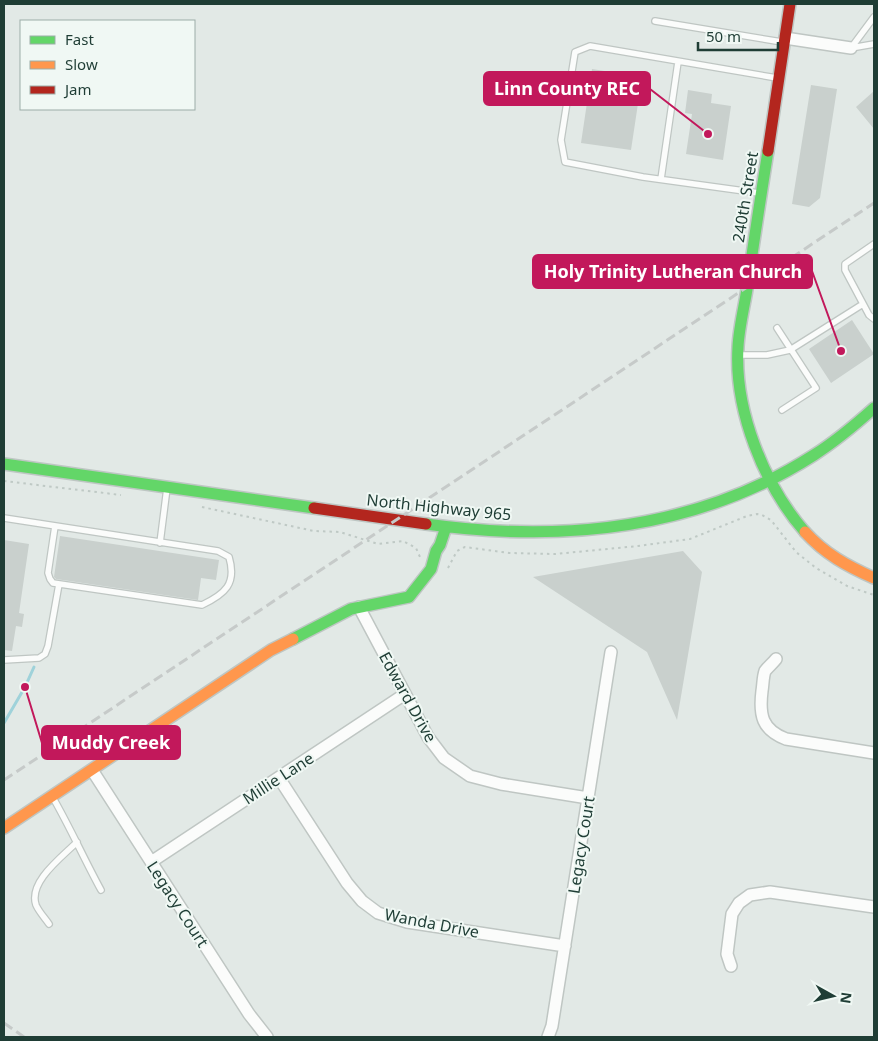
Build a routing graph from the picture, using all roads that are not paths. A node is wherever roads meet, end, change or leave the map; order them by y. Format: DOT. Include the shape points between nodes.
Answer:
graph roads {
  1 [pos="790,4"];
  2 [pos="874,17"];
  3 [pos="655,21"];
  4 [pos="785,40"];
  5 [pos="874,44"];
  6 [pos="851,48"];
  7 [pos="678,62"];
  8 [pos="779,78"];
  9 [pos="661,179"];
  10 [pos="762,193"];
  11 [pos="874,244"];
  12 [pos="863,304"];
  13 [pos="874,319"];
  14 [pos="777,328"];
  15 [pos="790,350"];
  16 [pos="738,355"];
  17 [pos="874,408"];
  18 [pos="782,410"];
  19 [pos="4,464"];
  20 [pos="770,480"];
  21 [pos="167,487"];
  22 [pos="4,518"];
  23 [pos="55,526"];
  24 [pos="446,527"];
  25 [pos="160,543"];
  26 [pos="874,578"];
  27 [pos="59,584"];
  28 [pos="359,607"];
  29 [pos="611,652"];
  30 [pos="776,659"];
  31 [pos="4,660"];
  32 [pos="406,694"];
  33 [pos="874,753"];
  34 [pos="92,770"];
  35 [pos="278,778"];
  36 [pos="52,796"];
  37 [pos="588,798"];
  38 [pos="4,828"];
  39 [pos="76,842"];
  40 [pos="151,862"];
  41 [pos="101,890"];
  42 [pos="874,907"];
  43 [pos="49,924"];
  44 [pos="565,946"];
  45 [pos="731,966"];
  46 [pos="267,1037"];
  47 [pos="548,1037"];
  1 -- 4 [label="street, 240th Street"];
  2 -- 6 [label="lane"];
  3 -- 4 [label="lane"];
  4 -- 6 [label="street"];
  4 -- 8 [label="street, 240th Street"];
  5 -- 6 [label="lane"];
  7 -- 8 [label="lane"];
  7 -- 9 [label="lane"];
  7 -- 9 [label="lane" via="590,46 576,52 561,140 565,162"];
  8 -- 10 [label="street, 240th Street"];
  9 -- 10 [label="lane"];
  10 -- 16 [label="street, 240th Street"];
  11 -- 12 [label="lane" via="845,264"];
  12 -- 13 [label="lane"];
  12 -- 15 [label="lane"];
  14 -- 15 [label="lane"];
  15 -- 16 [label="lane"];
  15 -- 18 [label="lane" via="816,388"];
  16 -- 20 [label="street, 240th Street" via="744,410"];
  17 -- 20 [label="street, North Highway 965" via="820,451"];
  19 -- 21 [label="street, North Highway 965"];
  20 -- 24 [label="street, North Highway 965" via="693,510 634,524 574,531"];
  20 -- 26 [label="street, 240th Street" via="794,520 822,551"];
  21 -- 24 [label="street, North Highway 965"];
  21 -- 25 [label="lane"];
  22 -- 23 [label="lane"];
  23 -- 25 [label="lane"];
  23 -- 27 [label="lane" via="48,573 53,583"];
  24 -- 28 [label="street" via="431,569 409,597"];
  25 -- 27 [label="lane" via="218,551 228,557 232,578 221,594 197,605"];
  27 -- 31 [label="lane" via="45,654 39,658"];
  28 -- 32 [label="street, Edward Drive"];
  28 -- 34 [label="street" via="272,650"];
  29 -- 37 [label="street, Legacy Court"];
  30 -- 33 [label="street" via="765,672 760,707 768,728 786,739"];
  32 -- 35 [label="street, Millie Lane"];
  32 -- 37 [label="street, Edward Drive" via="428,737 444,758 470,776"];
  34 -- 36 [label="street"];
  34 -- 40 [label="street, Legacy Court"];
  35 -- 40 [label="street, Millie Lane"];
  35 -- 44 [label="street, Wanda Drive" via="362,902 378,913 407,922"];
  36 -- 38 [label="street"];
  36 -- 39 [label="lane"];
  37 -- 44 [label="street, Legacy Court"];
  39 -- 41 [label="lane"];
  39 -- 43 [label="lane" via="36,888 37,906"];
  40 -- 46 [label="street, Legacy Court"];
  42 -- 45 [label="street" via="770,892 750,895 732,914 727,954"];
  44 -- 47 [label="street, Legacy Court"];
}
